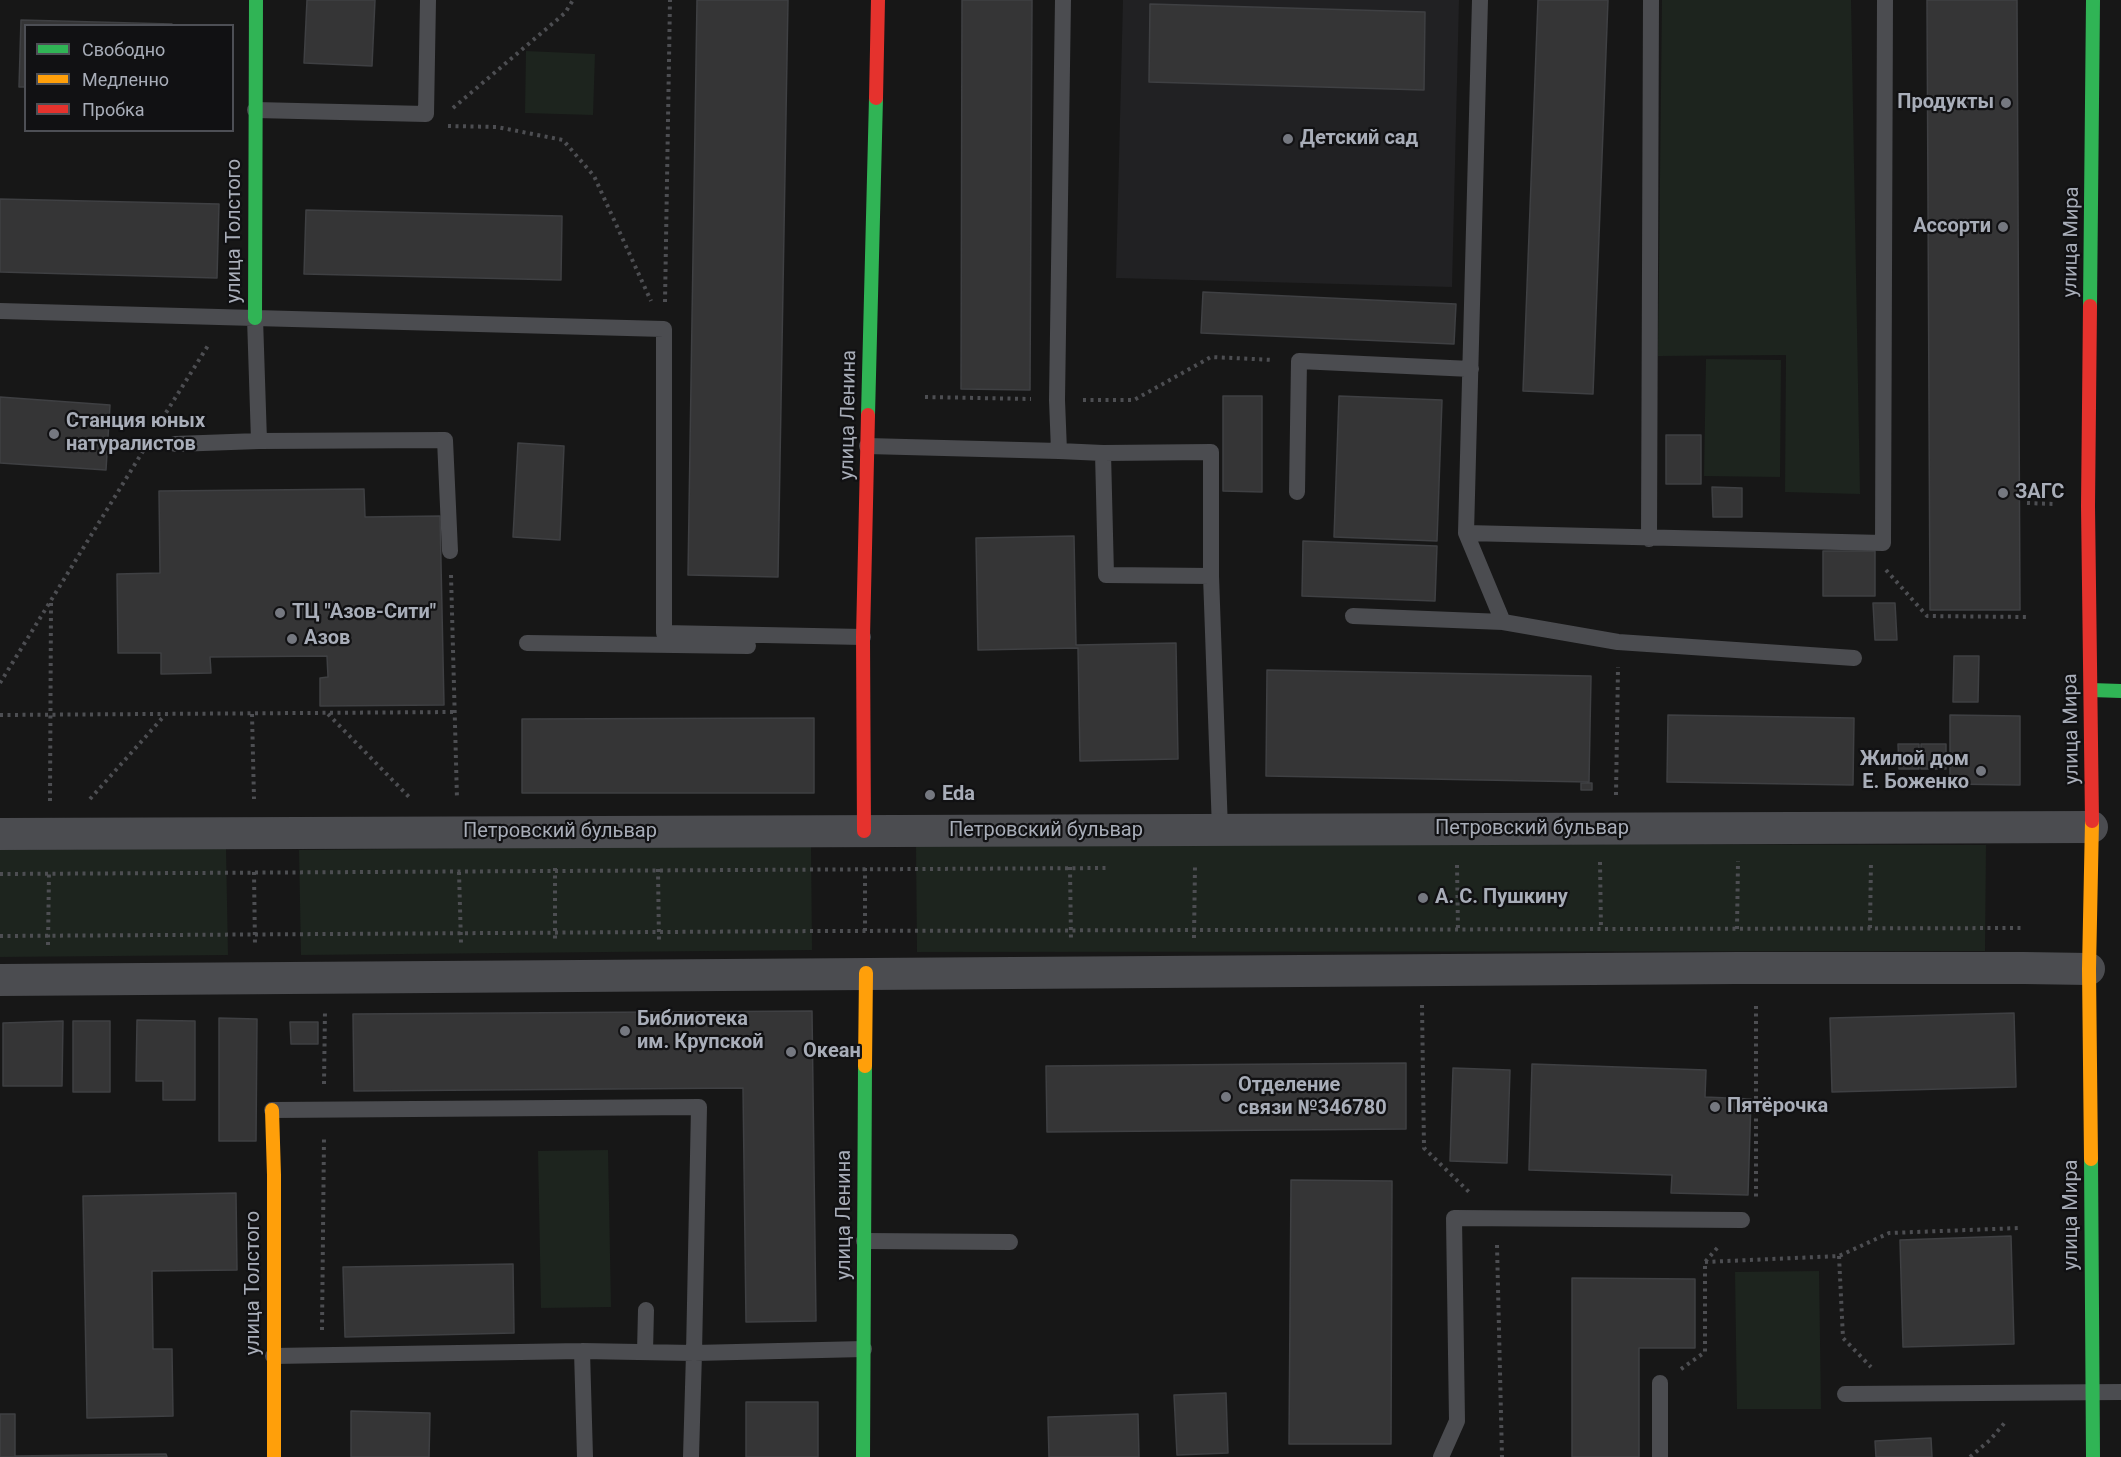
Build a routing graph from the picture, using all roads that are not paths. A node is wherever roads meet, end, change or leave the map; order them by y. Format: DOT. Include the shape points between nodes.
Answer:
graph roads {
  1 [pos="256,0"];
  2 [pos="428,0"];
  3 [pos="878,0"];
  4 [pos="1063,0"];
  5 [pos="1480,0"];
  6 [pos="1651,0"];
  7 [pos="1884,0"];
  8 [pos="2093,0"];
  9 [pos="255,110"];
  10 [pos="0,311"];
  11 [pos="255,318"];
  12 [pos="1471,369"];
  13 [pos="259,441"];
  14 [pos="175,444"];
  15 [pos="867,446"];
  16 [pos="1059,451"];
  17 [pos="1103,453"];
  18 [pos="1297,492"];
  19 [pos="1466,533"];
  20 [pos="1649,538"];
  21 [pos="450,551"];
  22 [pos="1211,576"];
  23 [pos="1353,616"];
  24 [pos="1503,622"];
  25 [pos="863,642"];
  26 [pos="527,643"];
  27 [pos="1854,658"];
  28 [pos="2091,690"];
  29 [pos="2121,691"];
  30 [pos="2092,827"];
  31 [pos="1208,830"];
  32 [pos="864,831"];
  33 [pos="0,834"];
  34 [pos="2089,969"];
  35 [pos="866,973"];
  36 [pos="0,980"];
  37 [pos="272,1110"];
  38 [pos="1742,1220"];
  39 [pos="864,1241"];
  40 [pos="1010,1242"];
  41 [pos="645,1310"];
  42 [pos="864,1349"];
  43 [pos="582,1351"];
  44 [pos="645,1352"];
  45 [pos="694,1353"];
  46 [pos="273,1356"];
  47 [pos="1660,1383"];
  48 [pos="2093,1392"];
  49 [pos="2121,1392"];
  50 [pos="1845,1394"];
  51 [pos="274,1457"];
  52 [pos="585,1457"];
  53 [pos="691,1457"];
  54 [pos="863,1457"];
  55 [pos="1441,1457"];
  56 [pos="1660,1457"];
  57 [pos="2093,1457"];
  1 -- 9 [label="street, улица Толстого"];
  2 -- 9 [label="lane" via="426,114"];
  3 -- 15 [label="street, улица Ленина"];
  4 -- 16 [label="lane"];
  5 -- 12 [label="lane"];
  6 -- 20 [label="lane"];
  7 -- 20 [label="lane" via="1883,543"];
  8 -- 28 [label="street, улица Мира" via="2088,506"];
  9 -- 11 [label="street, улица Толстого"];
  10 -- 11 [label="lane"];
  11 -- 13 [label="lane"];
  11 -- 25 [label="lane" via="664,329 664,633"];
  12 -- 18 [label="lane" via="1299,362"];
  12 -- 19 [label="lane"];
  13 -- 14 [label="lane"];
  13 -- 21 [label="lane" via="445,440"];
  15 -- 16 [label="lane"];
  15 -- 25 [label="street, улица Ленина"];
  16 -- 17 [label="lane"];
  17 -- 22 [label="lane" via="1106,575"];
  17 -- 22 [label="lane" via="1210,452"];
  19 -- 20 [label="lane"];
  19 -- 24 [label="lane"];
  22 -- 31 [label="lane"];
  23 -- 24 [label="lane"];
  24 -- 27 [label="lane" via="1618,642"];
  25 -- 26 [label="lane"];
  25 -- 32 [label="street, улица Ленина"];
  28 -- 29 [label="street"];
  28 -- 30 [label="street, улица Мира"];
  30 -- 31 [label="street, Петровский бульвар"];
  30 -- 34 [label="street, улица Мира"];
  31 -- 32 [label="street, Петровский бульвар"];
  32 -- 33 [label="street, Петровский бульвар"];
  34 -- 35 [label="street"];
  34 -- 48 [label="street, улица Мира"];
  35 -- 36 [label="street"];
  35 -- 39 [label="street, улица Ленина"];
  37 -- 45 [label="lane" via="699,1107"];
  37 -- 46 [label="street, улица Толстого"];
  38 -- 55 [label="lane" via="1454,1218 1457,1420"];
  39 -- 40 [label="lane"];
  39 -- 42 [label="street, улица Ленина"];
  41 -- 44 [label="lane"];
  42 -- 45 [label="lane"];
  42 -- 54 [label="street, улица Ленина"];
  43 -- 44 [label="lane"];
  43 -- 46 [label="lane"];
  43 -- 52 [label="lane"];
  44 -- 45 [label="lane"];
  45 -- 53 [label="lane"];
  46 -- 51 [label="street, улица Толстого"];
  47 -- 56 [label="lane"];
  48 -- 49 [label="lane"];
  48 -- 50 [label="lane"];
  48 -- 57 [label="street, улица Мира"];
}
